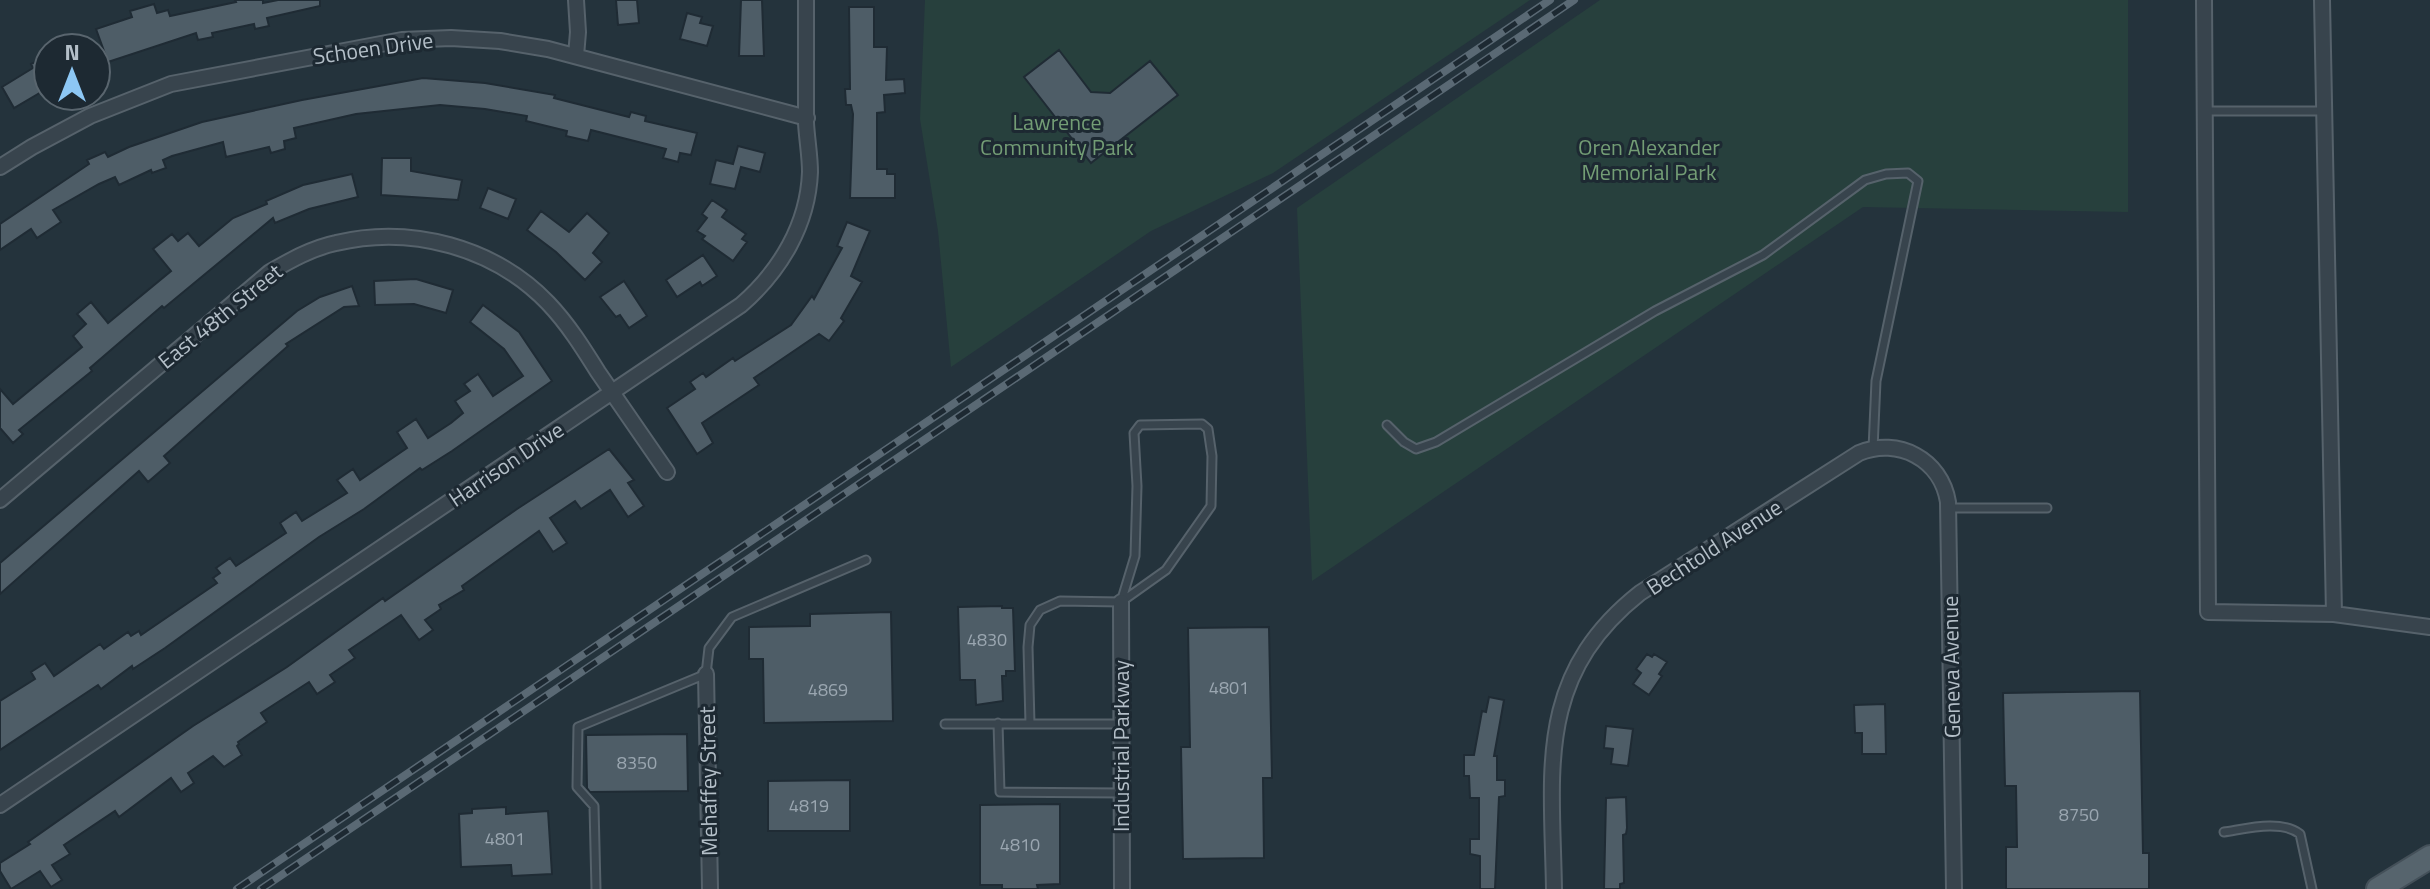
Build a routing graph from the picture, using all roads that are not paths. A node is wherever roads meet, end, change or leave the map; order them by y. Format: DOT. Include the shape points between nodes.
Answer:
graph roads {
  1 [pos="576,0"];
  2 [pos="806,0"];
  3 [pos="2204,0"];
  4 [pos="2322,0"];
  5 [pos="576,56"];
  6 [pos="2204,111"];
  7 [pos="2324,111"];
  8 [pos="807,118"];
  9 [pos="0,167"];
  10 [pos="612,392"];
  11 [pos="1387,425"];
  12 [pos="1873,449"];
  13 [pos="667,472"];
  14 [pos="0,500"];
  15 [pos="1949,508"];
  16 [pos="2047,508"];
  17 [pos="866,560"];
  18 [pos="1121,602"];
  19 [pos="2334,614"];
  20 [pos="2430,627"];
  21 [pos="706,674"];
  22 [pos="998,723"];
  23 [pos="945,724"];
  24 [pos="1030,724"];
  25 [pos="1121,724"];
  26 [pos="1122,793"];
  27 [pos="0,805"];
  28 [pos="2224,832"];
  29 [pos="2430,857"];
  30 [pos="2311,888"];
  31 [pos="596,889"];
  32 [pos="710,889"];
  33 [pos="1122,889"];
  34 [pos="1554,889"];
  35 [pos="1954,889"];
  36 [pos="2378,889"];
  1 -- 5 [label="street"];
  2 -- 8 [label="street, Harrison Drive"];
  3 -- 6 [label="street"];
  4 -- 7 [label="street"];
  5 -- 8 [label="street, Schoen Drive"];
  5 -- 9 [label="street, Schoen Drive" via="500,41 402,40 208,75 90,116"];
  6 -- 7 [label="lane"];
  6 -- 19 [label="street" via="2208,612"];
  7 -- 19 [label="street"];
  8 -- 10 [label="street, Harrison Drive" via="806,203 779,263 741,305"];
  10 -- 13 [label="street, East 48th Street"];
  10 -- 14 [label="street, East 48th Street" via="548,303 502,267 442,242 418,238 377,236 337,243 284,264 247,289"];
  10 -- 27 [label="street, Harrison Drive"];
  11 -- 12 [label="lane" via="1416,449 1436,442 1655,311 1763,255 1865,180 1908,173 1918,181 1876,381"];
  12 -- 15 [label="street, Geneva Avenue" via="1891,447 1917,455 1943,483"];
  12 -- 34 [label="street, Bechtold Avenue" via="1859,453 1627,604 1588,647 1559,712 1552,755"];
  15 -- 16 [label="lane"];
  15 -- 35 [label="street, Geneva Avenue"];
  17 -- 21 [label="lane" via="732,617 709,648"];
  18 -- 18 [label="lane" via="1166,570 1211,506 1212,456 1208,429 1202,424 1140,425 1134,433 1135,556"];
  18 -- 24 [label="lane" via="1060,601 1040,610 1030,625 1028,647"];
  18 -- 25 [label="street, Industrial Parkway"];
  19 -- 20 [label="street"];
  21 -- 31 [label="lane" via="578,727 577,787 594,806"];
  21 -- 32 [label="street, Mehaffey Street"];
  22 -- 23 [label="lane"];
  22 -- 24 [label="lane"];
  22 -- 26 [label="lane" via="1000,792"];
  24 -- 25 [label="lane"];
  25 -- 26 [label="street, Industrial Parkway"];
  26 -- 33 [label="street, Industrial Parkway"];
  28 -- 30 [label="lane" via="2294,829 2300,834"];
  29 -- 36 [label="main road"];
}
